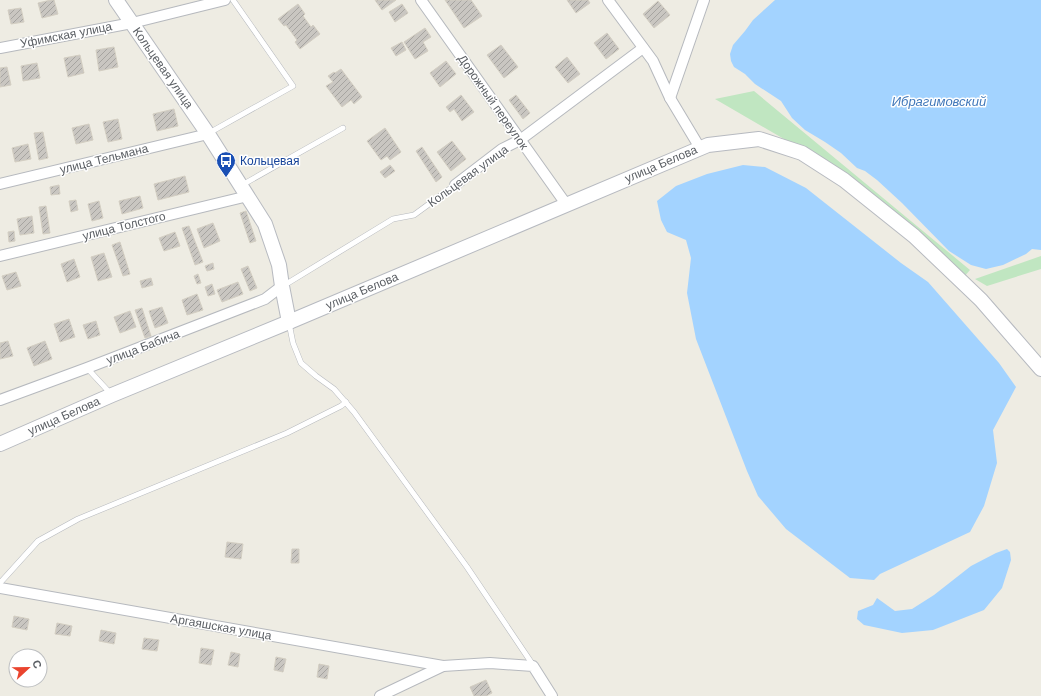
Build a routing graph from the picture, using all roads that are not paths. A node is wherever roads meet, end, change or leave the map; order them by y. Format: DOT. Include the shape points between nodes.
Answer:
graph roads {
  1 [pos="116,0"];
  2 [pos="225,0"];
  3 [pos="233,0"];
  4 [pos="420,0"];
  5 [pos="608,0"];
  6 [pos="704,0"];
  7 [pos="132,23"];
  8 [pos="0,48"];
  9 [pos="643,48"];
  10 [pos="670,98"];
  11 [pos="343,128"];
  12 [pos="208,134"];
  13 [pos="520,140"];
  14 [pos="700,148"];
  15 [pos="0,184"];
  16 [pos="455,185"];
  17 [pos="245,191"];
  18 [pos="566,204"];
  19 [pos="0,256"];
  20 [pos="282,286"];
  21 [pos="289,322"];
  22 [pos="87,368"];
  23 [pos="1041,369"];
  24 [pos="112,395"];
  25 [pos="0,400"];
  26 [pos="346,402"];
  27 [pos="0,444"];
  28 [pos="0,583"];
  29 [pos="0,588"];
  30 [pos="443,666"];
  31 [pos="533,666"];
  32 [pos="380,696"];
  33 [pos="552,696"];
  1 -- 7 [label="main road, Кольцевая улица"];
  2 -- 7 [label="street, Уфимская улица"];
  3 -- 12 [label="lane" via="293,86"];
  4 -- 13 [label="street, Дорожный переулок"];
  5 -- 9 [label="street"];
  6 -- 10 [label="street"];
  7 -- 8 [label="street, Уфимская улица"];
  7 -- 12 [label="main road, Кольцевая улица"];
  9 -- 10 [label="street" via="653,61"];
  9 -- 13 [label="street, Кольцевая улица"];
  10 -- 14 [label="street"];
  11 -- 17 [label="lane"];
  12 -- 15 [label="street, улица Тельмана"];
  12 -- 17 [label="main road, Кольцевая улица"];
  13 -- 16 [label="street, Кольцевая улица" via="502,149"];
  13 -- 18 [label="street, Дорожный переулок"];
  14 -- 18 [label="main road, улица Белова"];
  14 -- 23 [label="main road, улица Белова" via="726,142 759,139 802,153 844,180 914,236 981,300"];
  16 -- 20 [label="lane, Кольцевая улица" via="414,215 393,219"];
  17 -- 19 [label="street, улица Толстого"];
  17 -- 20 [label="main road, Кольцевая улица" via="265,224 279,265"];
  18 -- 21 [label="main road, улица Белова"];
  20 -- 21 [label="main road, Кольцевая улица"];
  20 -- 22 [label="street, улица Бабича" via="265,299"];
  21 -- 24 [label="main road, улица Белова"];
  21 -- 26 [label="lane" via="293,343 301,363"];
  22 -- 24 [label="lane"];
  22 -- 25 [label="street, улица Бабича"];
  24 -- 27 [label="main road, улица Белова"];
  26 -- 28 [label="lane" via="287,433 78,519 38,541"];
  26 -- 31 [label="lane" via="467,568"];
  29 -- 30 [label="street, Аргаяшская улица"];
  30 -- 31 [label="street" via="490,663"];
  30 -- 32 [label="street"];
  31 -- 33 [label="street"];
}
